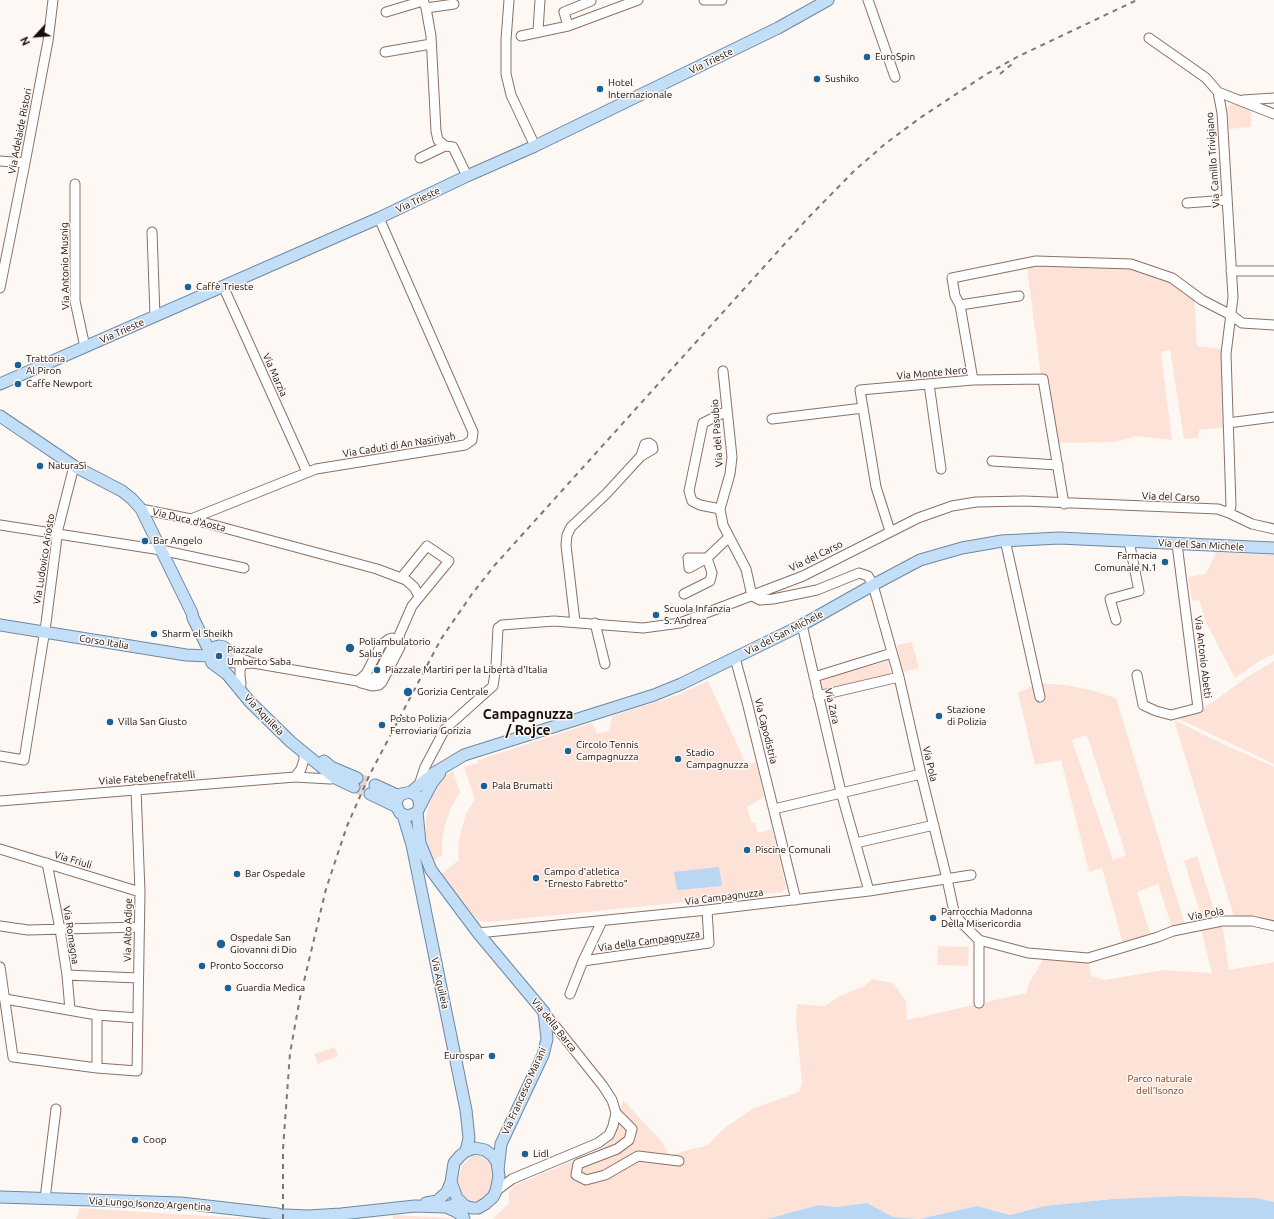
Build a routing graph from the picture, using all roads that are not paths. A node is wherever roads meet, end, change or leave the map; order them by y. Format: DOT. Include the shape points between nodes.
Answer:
graph roads {
  1 [pos="53,0"];
  2 [pos="509,0"];
  3 [pos="540,0"];
  4 [pos="638,0"];
  5 [pos="704,0"];
  6 [pos="722,0"];
  7 [pos="828,0"];
  8 [pos="868,0"];
  9 [pos="590,1"];
  10 [pos="424,3"];
  11 [pos="454,4"];
  12 [pos="386,12"];
  13 [pos="597,16"];
  14 [pos="568,26"];
  15 [pos="538,31"];
  16 [pos="521,36"];
  17 [pos="1149,38"];
  18 [pos="431,44"];
  19 [pos="386,52"];
  20 [pos="895,77"];
  21 [pos="1218,92"];
  22 [pos="1274,98"];
  23 [pos="1242,101"];
  24 [pos="1274,114"];
  25 [pos="445,146"];
  26 [pos="534,146"];
  27 [pos="420,158"];
  28 [pos="0,161"];
  29 [pos="25,164"];
  30 [pos="467,176"];
  31 [pos="76,184"];
  32 [pos="1227,200"];
  33 [pos="1187,203"];
  34 [pos="379,218"];
  35 [pos="152,232"];
  36 [pos="1231,271"];
  37 [pos="1274,271"];
  38 [pos="223,286"];
  39 [pos="0,288"];
  40 [pos="1019,296"];
  41 [pos="960,305"];
  42 [pos="1231,315"];
  43 [pos="155,316"];
  44 [pos="1274,325"];
  45 [pos="85,347"];
  46 [pos="723,371"];
  47 [pos="973,380"];
  48 [pos="0,384"];
  49 [pos="929,384"];
  50 [pos="863,408"];
  51 [pos="727,411"];
  52 [pos="0,416"];
  53 [pos="1274,417"];
  54 [pos="772,419"];
  55 [pos="1228,423"];
  56 [pos="641,456"];
  57 [pos="992,461"];
  58 [pos="1058,465"];
  59 [pos="74,466"];
  60 [pos="941,469"];
  61 [pos="307,472"];
  62 [pos="1064,504"];
  63 [pos="141,509"];
  64 [pos="720,509"];
  65 [pos="1229,513"];
  66 [pos="191,519"];
  67 [pos="0,525"];
  68 [pos="1274,529"];
  69 [pos="890,531"];
  70 [pos="57,534"];
  71 [pos="729,537"];
  72 [pos="1005,540"];
  73 [pos="1128,541"];
  74 [pos="1177,544"];
  75 [pos="1274,548"];
  76 [pos="161,550"];
  77 [pos="244,568"];
  78 [pos="401,578"];
  79 [pos="873,585"];
  80 [pos="684,594"];
  81 [pos="419,596"];
  82 [pos="752,596"];
  83 [pos="1116,620"];
  84 [pos="575,622"];
  85 [pos="597,623"];
  86 [pos="0,625"];
  87 [pos="802,625"];
  88 [pos="44,632"];
  89 [pos="211,652"];
  90 [pos="892,653"];
  91 [pos="735,658"];
  92 [pos="224,661"];
  93 [pos="254,663"];
  94 [pos="243,664"];
  95 [pos="605,664"];
  96 [pos="1137,675"];
  97 [pos="814,677"];
  98 [pos="899,677"];
  99 [pos="241,684"];
  100 [pos="818,696"];
  101 [pos="1040,697"];
  102 [pos="304,753"];
  103 [pos="0,756"];
  104 [pos="445,766"];
  105 [pos="921,774"];
  106 [pos="295,777"];
  107 [pos="335,778"];
  108 [pos="136,789"];
  109 [pos="415,789"];
  110 [pos="841,792"];
  111 [pos="399,796"];
  112 [pos="0,801"];
  113 [pos="419,809"];
  114 [pos="774,809"];
  115 [pos="400,811"];
  116 [pos="934,825"];
  117 [pos="856,843"];
  118 [pos="0,849"];
  119 [pos="47,863"];
  120 [pos="971,875"];
  121 [pos="947,879"];
  122 [pos="869,891"];
  123 [pos="140,892"];
  124 [pos="796,900"];
  125 [pos="707,910"];
  126 [pos="602,921"];
  127 [pos="0,926"];
  128 [pos="1274,926"];
  129 [pos="139,927"];
  130 [pos="60,929"];
  131 [pos="478,932"];
  132 [pos="979,940"];
  133 [pos="583,961"];
  134 [pos="0,966"];
  135 [pos="67,975"];
  136 [pos="138,978"];
  137 [pos="570,994"];
  138 [pos="4,999"];
  139 [pos="979,1003"];
  140 [pos="70,1010"];
  141 [pos="544,1012"];
  142 [pos="97,1014"];
  143 [pos="138,1018"];
  144 [pos="97,1068"];
  145 [pos="56,1109"];
  146 [pos="616,1113"];
  147 [pos="466,1151"];
  148 [pos="679,1161"];
  149 [pos="498,1170"];
  150 [pos="451,1182"];
  151 [pos="496,1191"];
  152 [pos="0,1197"];
  153 [pos="45,1198"];
  154 [pos="463,1205"];
  155 [pos="415,1206"];
  156 [pos="481,1206"];
  157 [pos="446,1207"];
  158 [pos="464,1219"];
  159 [pos="468,1219"];
  160 [pos="477,1219"];
  1 -- 29 [label="street, Via Adelaide Ristori"];
  2 -- 26 [label="street" via="506,74 512,95"];
  3 -- 15 [label="street"];
  4 -- 13 [label="street"];
  5 -- 6 [label="street"];
  7 -- 26 [label="main road, Via Trieste" via="778,28"];
  8 -- 20 [label="street"];
  9 -- 13 [label="street"];
  9 -- 14 [label="street" via="564,12"];
  10 -- 11 [label="street"];
  10 -- 12 [label="street"];
  10 -- 18 [label="street"];
  13 -- 14 [label="street"];
  14 -- 15 [label="street"];
  15 -- 16 [label="street"];
  17 -- 21 [label="street" via="1206,78"];
  18 -- 19 [label="street"];
  18 -- 25 [label="street" via="436,131 438,140"];
  21 -- 23 [label="street"];
  21 -- 32 [label="street, Via Camillo Trivigiano" via="1222,112"];
  22 -- 23 [label="street"];
  23 -- 24 [label="street"];
  25 -- 27 [label="street"];
  25 -- 30 [label="street" via="453,147"];
  26 -- 30 [label="main road, Via Trieste"];
  28 -- 29 [label="street"];
  29 -- 39 [label="street, Via Adelaide Ristori"];
  30 -- 34 [label="main road, Via Trieste"];
  31 -- 45 [label="street, Via Antonio Musnig" via="74,301"];
  32 -- 33 [label="street"];
  32 -- 36 [label="street, Via Camillo Trivigiano"];
  34 -- 38 [label="main road, Via Trieste"];
  34 -- 61 [label="street, Via Caduti di An Nasiriyah" via="473,432 472,440 465,445"];
  35 -- 43 [label="street"];
  36 -- 37 [label="street"];
  36 -- 42 [label="street, Via Camillo Trivigiano"];
  38 -- 43 [label="main road, Via Trieste"];
  38 -- 61 [label="street, Via Marzia"];
  40 -- 41 [label="street"];
  41 -- 42 [label="street, Via Monte Nero" via="955,296 952,278 1036,261 1130,264 1172,278 1202,300"];
  41 -- 47 [label="street, Via Monte Nero"];
  42 -- 44 [label="street" via="1242,323"];
  42 -- 55 [label="street, Via Camillo Trivigiano" via="1226,354"];
  43 -- 45 [label="main road, Via Trieste"];
  45 -- 48 [label="main road, Via Trieste"];
  46 -- 51 [label="street, Via del Pasubio"];
  47 -- 49 [label="street, Via Monte Nero"];
  47 -- 58 [label="street" via="1043,379"];
  49 -- 50 [label="street, Via Monte Nero" via="860,390"];
  49 -- 60 [label="street"];
  50 -- 54 [label="street"];
  50 -- 69 [label="street, Via Monte Nero" via="876,487"];
  51 -- 64 [label="street, Via del Pasubio" via="732,457"];
  51 -- 64 [label="street" via="704,423 689,491 692,501"];
  52 -- 59 [label="main road, Via Duca d'Aosta"];
  53 -- 55 [label="street"];
  55 -- 65 [label="street, Via Camillo Trivigiano" via="1231,506"];
  56 -- 84 [label="street" via="571,527 567,535"];
  57 -- 58 [label="street"];
  58 -- 62 [label="street"];
  59 -- 63 [label="main road, Via Duca d'Aosta" via="122,491"];
  59 -- 70 [label="street, Via Ludovico Ariosto"];
  61 -- 66 [label="street, Via Caduti di An Nasiriyah"];
  62 -- 65 [label="street, Via del Carso" via="1218,510"];
  62 -- 69 [label="street, Via del Carso" via="1024,501 976,502 930,513"];
  63 -- 66 [label="street, Via Duca d'Aosta"];
  63 -- 76 [label="main road"];
  64 -- 71 [label="street, Via del Pasubio" via="723,525"];
  65 -- 68 [label="street, Via del Carso" via="1252,524"];
  66 -- 78 [label="street, Via Duca d'Aosta" via="377,569"];
  67 -- 70 [label="street"];
  69 -- 82 [label="street, Via del Carso" via="803,576"];
  70 -- 76 [label="street"];
  70 -- 88 [label="street, Via Ludovico Ariosto"];
  71 -- 80 [label="street" via="707,558 712,573 710,581"];
  71 -- 82 [label="street, Via del Pasubio" via="746,569"];
  72 -- 73 [label="main road, Via del San Michele" via="1059,538"];
  72 -- 79 [label="main road, Via del San Michele" via="962,548 920,560"];
  72 -- 101 [label="street"];
  73 -- 74 [label="main road, Via del San Michele"];
  73 -- 83 [label="street" via="1139,591 1110,599"];
  74 -- 75 [label="main road, Via del San Michele"];
  74 -- 96 [label="street, Via Antonio Abetti" via="1198,708 1171,715 1143,705"];
  76 -- 77 [label="street"];
  76 -- 89 [label="main road" via="192,613 210,642"];
  78 -- 81 [label="street, Via Duca d'Aosta" via="414,587"];
  78 -- 81 [label="street" via="427,546 449,561"];
  79 -- 82 [label="street" via="868,576 859,574 817,590 773,599 760,600"];
  79 -- 87 [label="main road, Via del San Michele"];
  79 -- 90 [label="street, Via Pola"];
  81 -- 93 [label="street" via="373,679 358,681"];
  82 -- 85 [label="street, Via del Carso" via="674,624 643,628"];
  84 -- 85 [label="street, Via del Carso"];
  84 -- 109 [label="street, Via del Carso" via="554,621 498,628 493,686 445,729"];
  85 -- 95 [label="street"];
  86 -- 88 [label="main road, Corso Italia"];
  87 -- 91 [label="main road, Via del San Michele"];
  87 -- 97 [label="street, Via Zara"];
  88 -- 89 [label="main road, Corso Italia" via="186,655"];
  88 -- 103 [label="street, Via Ludovico Ariosto" via="24,760"];
  89 -- 92 [label="main road" via="212,663"];
  89 -- 92 [label="main road" via="219,646 224,647 227,650"];
  90 -- 97 [label="street"];
  90 -- 98 [label="street, Via Pola"];
  91 -- 104 [label="main road, Via del San Michele" via="654,695 464,755"];
  91 -- 114 [label="street, Via Capodistria"];
  92 -- 93 [label="street" via="246,659"];
  92 -- 94 [label="street"];
  92 -- 99 [label="main road"];
  92 -- 102 [label="main road, Via Aquileia" via="250,702"];
  93 -- 94 [label="street"];
  94 -- 99 [label="street" via="240,669"];
  97 -- 100 [label="street, Via Zara"];
  98 -- 100 [label="street"];
  98 -- 105 [label="street, Via Pola"];
  99 -- 107 [label="main road, Via Aquileia" via="263,711 301,745 355,783"];
  100 -- 110 [label="street, Via Zara"];
  102 -- 106 [label="street" via="301,769"];
  102 -- 107 [label="main road, Via Aquileia"];
  104 -- 109 [label="main road, Via del San Michele"];
  104 -- 113 [label="main road, Via del San Michele" via="432,783"];
  105 -- 110 [label="street"];
  105 -- 116 [label="street, Via Pola"];
  106 -- 107 [label="street, Viale Fatebenefratelli"];
  106 -- 108 [label="street, Viale Fatebenefratelli"];
  108 -- 112 [label="street, Viale Fatebenefratelli"];
  108 -- 123 [label="street, Via Alto Adige"];
  109 -- 111 [label="main road"];
  109 -- 113 [label="main road"];
  110 -- 114 [label="street"];
  110 -- 117 [label="street, Via Zara"];
  111 -- 115 [label="main road" via="396,801"];
  111 -- 115 [label="main road" via="373,790"];
  113 -- 115 [label="main road" via="411,816"];
  113 -- 131 [label="main road, Via della Barca" via="420,843 431,870"];
  114 -- 124 [label="street, Via Capodistria"];
  115 -- 147 [label="main road, Via Aquileia" via="412,845 466,1110 469,1138"];
  116 -- 117 [label="street"];
  116 -- 121 [label="street, Via Pola"];
  117 -- 122 [label="street, Via Zara"];
  118 -- 119 [label="street, Via Friuli"];
  119 -- 123 [label="street, Via Friuli"];
  119 -- 130 [label="street, Via Romagna"];
  120 -- 121 [label="street, Via Campagnuzza"];
  121 -- 122 [label="street, Via Campagnuzza"];
  121 -- 132 [label="street, Via Pola" via="955,916"];
  122 -- 124 [label="street, Via Campagnuzza"];
  123 -- 129 [label="street, Via Alto Adige"];
  124 -- 125 [label="street, Via Campagnuzza"];
  125 -- 126 [label="street, Via Campagnuzza"];
  125 -- 133 [label="street, Via della Campagnuzza" via="709,943"];
  126 -- 131 [label="street, Via Campagnuzza"];
  126 -- 133 [label="street"];
  127 -- 130 [label="street" via="28,930"];
  128 -- 132 [label="street, Via Pola" via="1252,921 1222,921 1173,931 1088,958 1028,953"];
  129 -- 130 [label="street"];
  129 -- 136 [label="street, Via Alto Adige"];
  130 -- 135 [label="street, Via Romagna"];
  131 -- 141 [label="main road, Via della Barca"];
  132 -- 139 [label="street"];
  133 -- 137 [label="street"];
  134 -- 138 [label="street"];
  135 -- 136 [label="street"];
  135 -- 140 [label="street, Via Romagna"];
  136 -- 143 [label="street, Via Alto Adige"];
  138 -- 140 [label="street"];
  138 -- 144 [label="street" via="13,1057"];
  140 -- 142 [label="street"];
  141 -- 146 [label="street, Via della Barca" via="603,1086 612,1100"];
  141 -- 149 [label="main road, Via Francesco Marani" via="547,1039 543,1055 501,1144"];
  142 -- 143 [label="street"];
  142 -- 144 [label="street"];
  143 -- 144 [label="street, Via Alto Adige" via="137,1071"];
  145 -- 153 [label="street"];
  146 -- 148 [label="street" via="632,1129 629,1140 617,1149 578,1164 576,1175 586,1180 593,1178 638,1156"];
  146 -- 151 [label="street" via="609,1134 598,1143 512,1179"];
  147 -- 149 [label="main road" via="475,1148 485,1150 497,1162"];
  147 -- 150 [label="main road" via="454,1164"];
  149 -- 151 [label="main road"];
  150 -- 154 [label="main road"];
  150 -- 155 [label="main road, Via Lungo Isonzo Argentina" via="447,1192 437,1200"];
  151 -- 156 [label="main road" via="493,1197"];
  152 -- 153 [label="main road, Via Lungo Isonzo Argentina"];
  153 -- 155 [label="main road, Via Lungo Isonzo Argentina" via="181,1203 308,1216"];
  154 -- 156 [label="main road" via="472,1208"];
  154 -- 157 [label="main road, Via Lungo Isonzo Argentina"];
  154 -- 159 [label="main road"];
  155 -- 157 [label="main road, Via Lungo Isonzo Argentina"];
  156 -- 160 [label="main road"];
  157 -- 158 [label="main road"];
}
